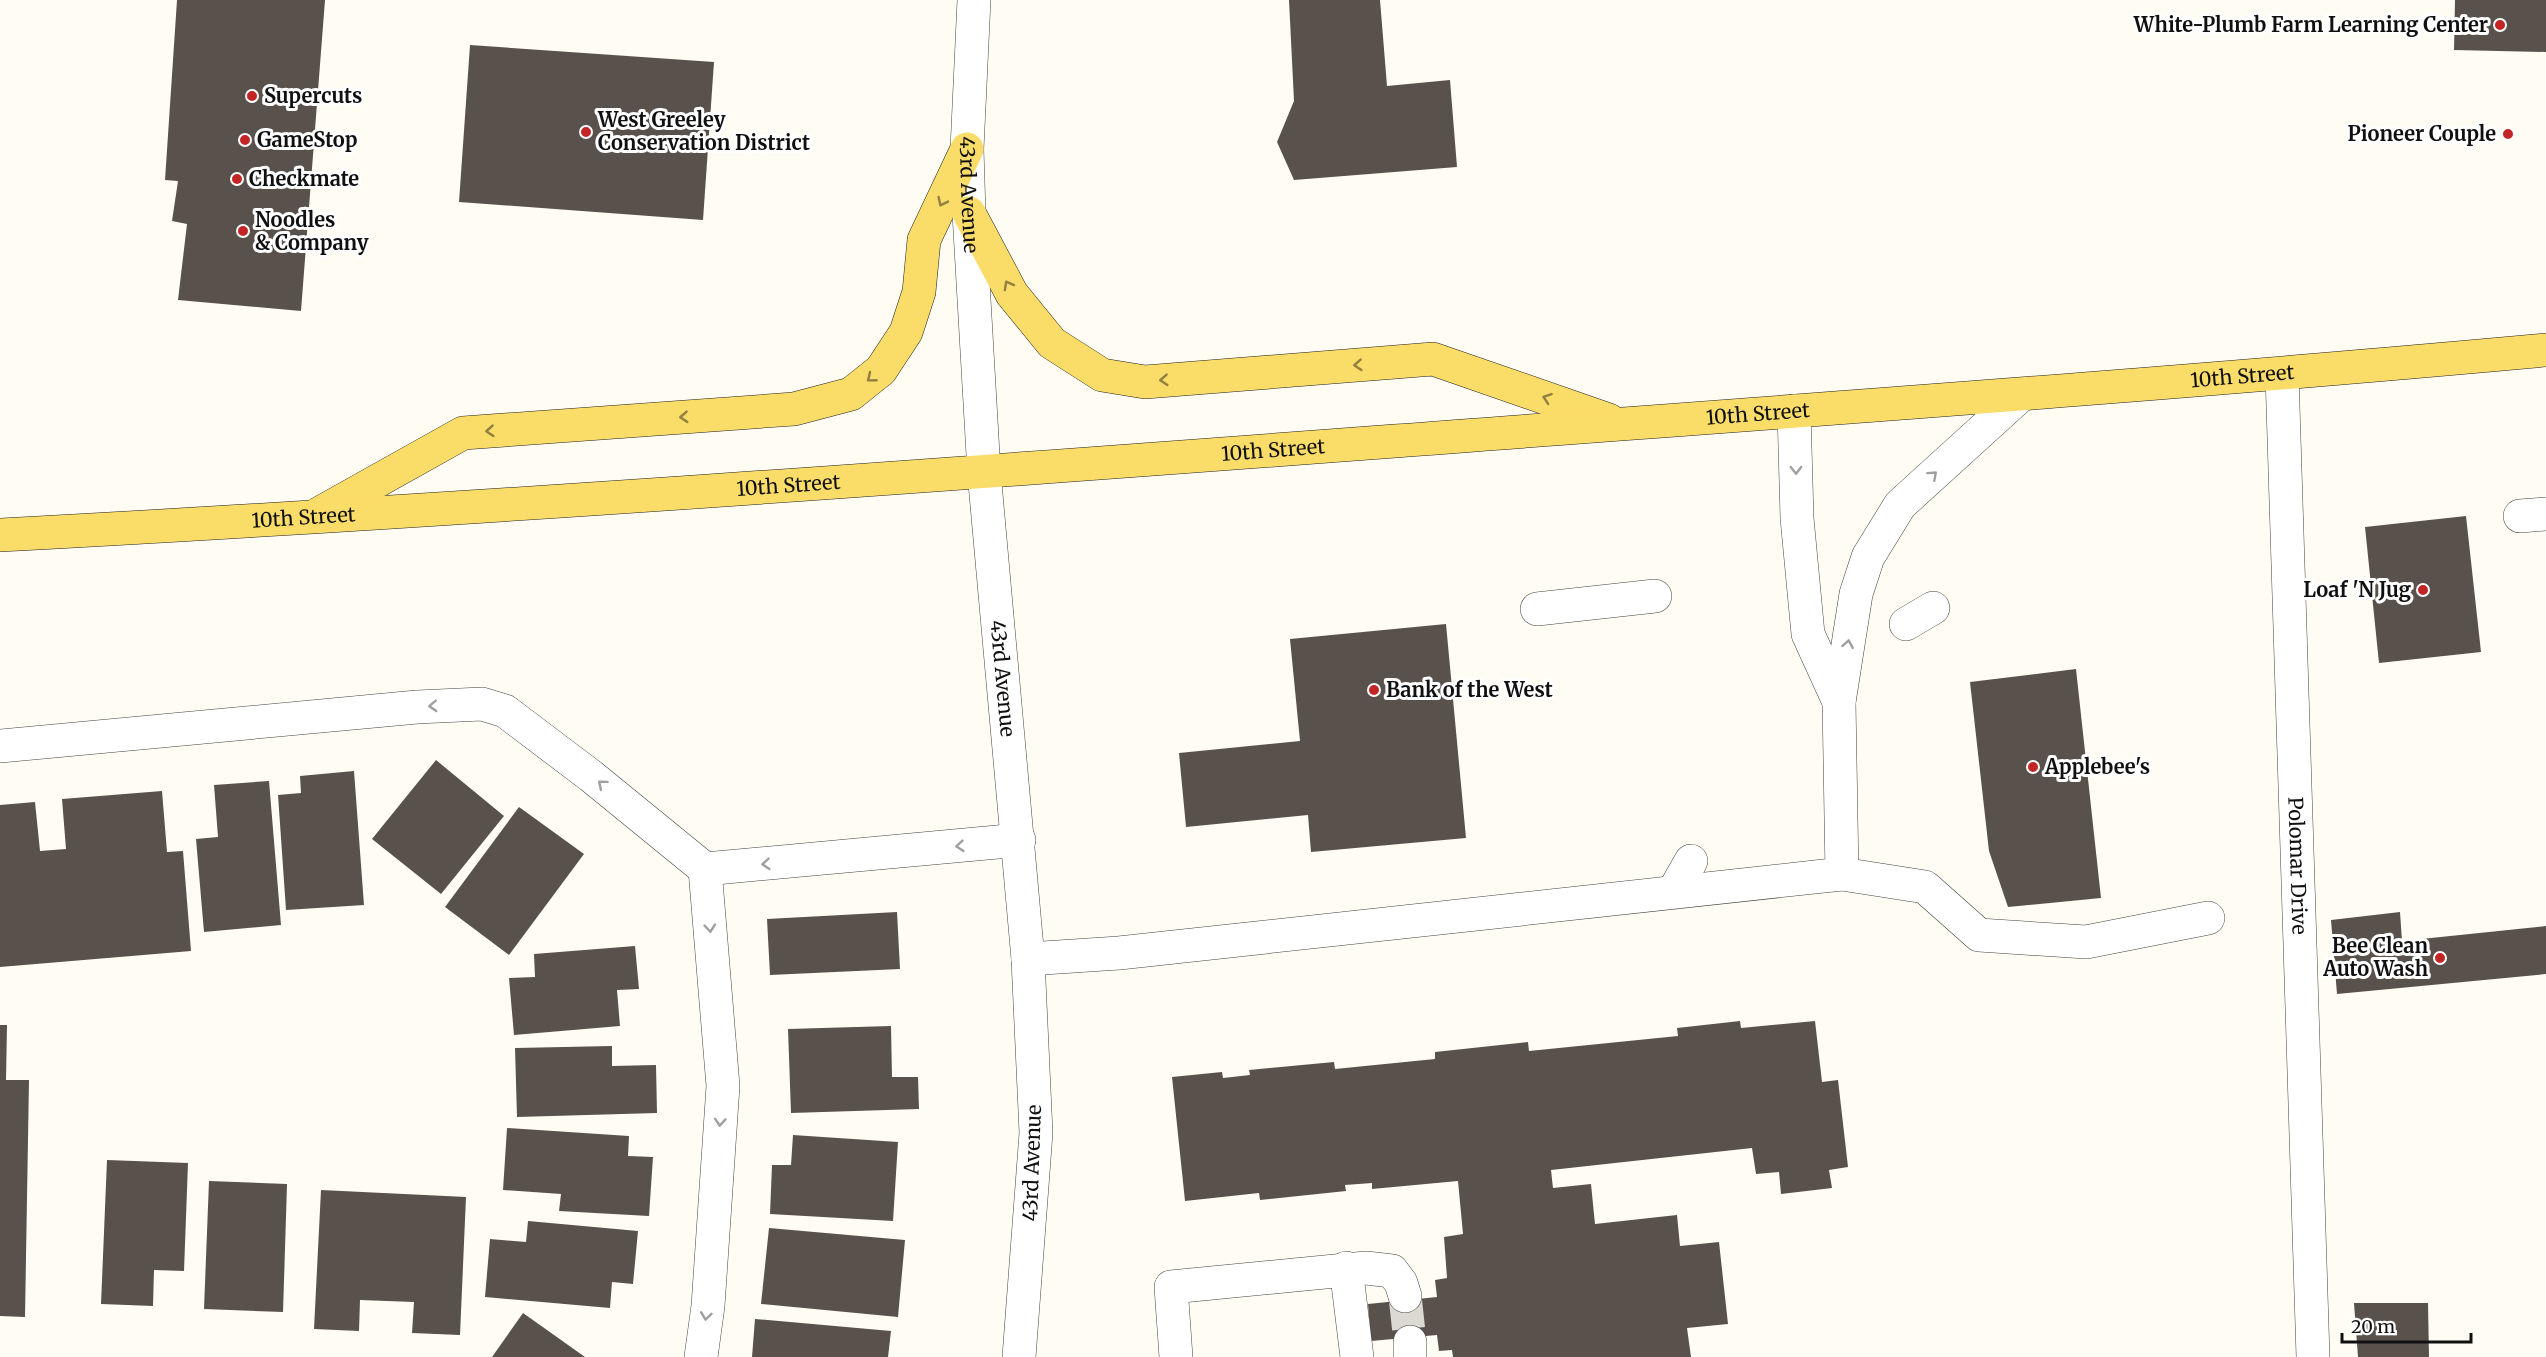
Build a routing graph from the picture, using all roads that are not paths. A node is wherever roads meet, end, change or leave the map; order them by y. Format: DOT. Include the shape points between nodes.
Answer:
graph roads {
  1 [pos="974,0"];
  2 [pos="967,149"];
  3 [pos="969,213"];
  4 [pos="2546,350"];
  5 [pos="2282,374"];
  6 [pos="2021,395"];
  7 [pos="1794,411"];
  8 [pos="1622,424"];
  9 [pos="984,472"];
  10 [pos="310,519"];
  11 [pos="0,535"];
  12 [pos="1655,596"];
  13 [pos="1537,609"];
  14 [pos="1839,702"];
  15 [pos="0,746"];
  16 [pos="1018,840"];
  17 [pos="1691,861"];
  18 [pos="705,869"];
  19 [pos="1842,874"];
  20 [pos="1674,891"];
  21 [pos="2208,918"];
  22 [pos="1028,958"];
  23 [pos="1346,1268"];
  24 [pos="1405,1296"];
  25 [pos="701,1357"];
  26 [pos="1019,1357"];
  27 [pos="1176,1357"];
  28 [pos="1357,1357"];
  29 [pos="2313,1357"];
  1 -- 2 [label="street, 43rd Avenue"];
  2 -- 3 [label="street, 43rd Avenue"];
  2 -- 10 [label="main road, one-way" via="924,240 920,292 906,332 881,370 851,394 794,409 463,434"];
  8 -- 3 [label="main road, one-way" via="1432,359 1145,382 1102,375 1052,344 1012,294"];
  3 -- 9 [label="street, 43rd Avenue"];
  4 -- 5 [label="main road, 10th Street"];
  5 -- 6 [label="main road, 10th Street"];
  5 -- 29 [label="street, Polomar Drive"];
  6 -- 7 [label="main road, 10th Street"];
  14 -- 6 [label="street, one-way" via="1856,594 1869,557 1900,505"];
  7 -- 8 [label="main road, 10th Street"];
  7 -- 14 [label="street, one-way" via="1797,518 1808,634"];
  8 -- 9 [label="main road, 10th Street"];
  9 -- 10 [label="main road, 10th Street"];
  9 -- 16 [label="street, 43rd Avenue"];
  10 -- 11 [label="main road, 10th Street"];
  12 -- 13 [label="street"];
  14 -- 19 [label="street"];
  18 -- 15 [label="street, one-way" via="506,711 482,704"];
  16 -- 18 [label="street, one-way"];
  16 -- 22 [label="street, 43rd Avenue"];
  17 -- 20 [label="street"];
  18 -- 25 [label="street, one-way" via="723,1086"];
  19 -- 20 [label="street"];
  19 -- 21 [label="street" via="1925,887 1979,935 2086,942"];
  20 -- 22 [label="street" via="1571,893 1119,953"];
  22 -- 26 [label="street, 43rd Avenue" via="1036,1133"];
  23 -- 24 [label="street" via="1392,1271"];
  23 -- 27 [label="street" via="1171,1287"];
  23 -- 28 [label="street"];
}
